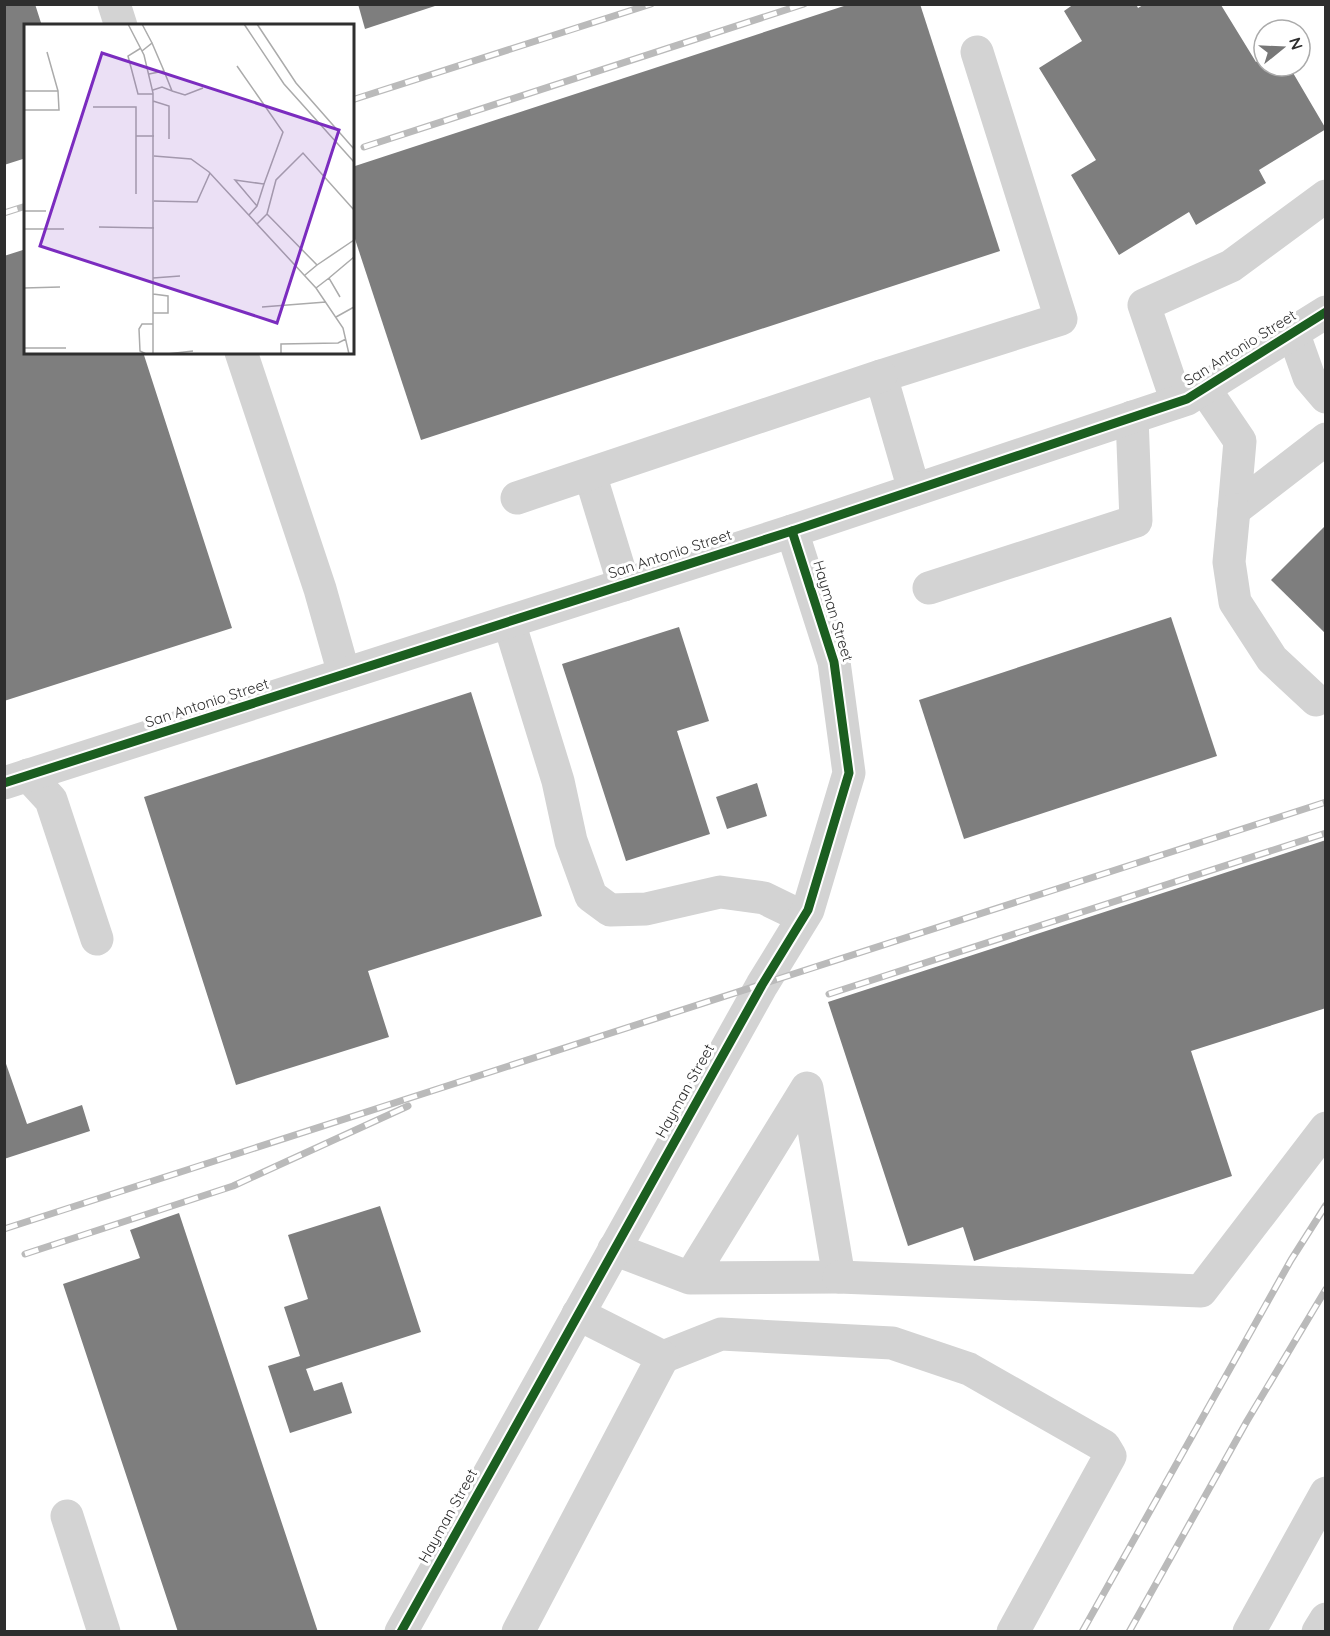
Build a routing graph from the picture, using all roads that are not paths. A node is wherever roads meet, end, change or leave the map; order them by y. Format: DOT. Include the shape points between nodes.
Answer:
graph roads {
  1 [pos="114,4"];
  2 [pos="119,24"];
  3 [pos="977,52"];
  4 [pos="1326,196"];
  5 [pos="1326,312"];
  6 [pos="1293,332"];
  7 [pos="242,354"];
  8 [pos="881,376"];
  9 [pos="1190,395"];
  10 [pos="1326,397"];
  11 [pos="1132,417"];
  12 [pos="1326,439"];
  13 [pos="590,474"];
  14 [pos="914,490"];
  15 [pos="517,498"];
  16 [pos="1234,510"];
  17 [pos="792,531"];
  18 [pos="624,585"];
  19 [pos="929,588"];
  20 [pos="508,622"];
  21 [pos="344,674"];
  22 [pos="1316,700"];
  23 [pos="16,779"];
  24 [pos="803,917"];
  25 [pos="97,939"];
  26 [pos="1326,1128"];
  27 [pos="614,1249"];
  28 [pos="839,1277"];
  29 [pos="690,1278"];
  30 [pos="578,1314"];
  31 [pos="663,1357"];
  32 [pos="1326,1493"];
  33 [pos="67,1516"];
  34 [pos="1326,1619"];
  35 [pos="104,1632"];
  36 [pos="401,1632"];
  37 [pos="518,1632"];
  38 [pos="1013,1632"];
  39 [pos="1249,1632"];
  40 [pos="1318,1632"];
  1 -- 2 [label="street"];
  3 -- 8 [label="street" via="1060,319"];
  4 -- 9 [label="street" via="1231,266 1144,306"];
  5 -- 6 [label="street, San Antonio Street"];
  6 -- 9 [label="street, San Antonio Street"];
  6 -- 10 [label="street" via="1309,377"];
  7 -- 21 [label="street" via="320,589"];
  8 -- 13 [label="street"];
  8 -- 14 [label="street"];
  9 -- 11 [label="street, San Antonio Street"];
  9 -- 16 [label="street" via="1240,441"];
  11 -- 14 [label="street, San Antonio Street"];
  11 -- 19 [label="street" via="1136,520"];
  12 -- 16 [label="street"];
  13 -- 15 [label="street"];
  13 -- 18 [label="street"];
  14 -- 17 [label="street, San Antonio Street"];
  16 -- 22 [label="street" via="1229,562 1235,603 1272,659"];
  17 -- 18 [label="street, San Antonio Street"];
  17 -- 24 [label="street, Hayman Street" via="834,662 849,773"];
  18 -- 20 [label="street, San Antonio Street"];
  20 -- 21 [label="street, San Antonio Street"];
  20 -- 24 [label="street" via="591,896 610,910 628,910 720,892 764,898"];
  21 -- 23 [label="street, San Antonio Street"];
  23 -- 25 [label="street" via="51,800"];
  24 -- 27 [label="street, Hayman Street"];
  26 -- 28 [label="street" via="1201,1291"];
  27 -- 29 [label="street"];
  27 -- 30 [label="street, Hayman Street"];
  28 -- 29 [label="street"];
  28 -- 29 [label="street" via="807,1088"];
  30 -- 31 [label="street"];
  30 -- 36 [label="street, Hayman Street"];
  31 -- 37 [label="street"];
  31 -- 38 [label="street" via="721,1334 892,1343 969,1369 1104,1446 1110,1456"];
  32 -- 39 [label="street"];
  33 -- 35 [label="street"];
  34 -- 40 [label="street"];
}
